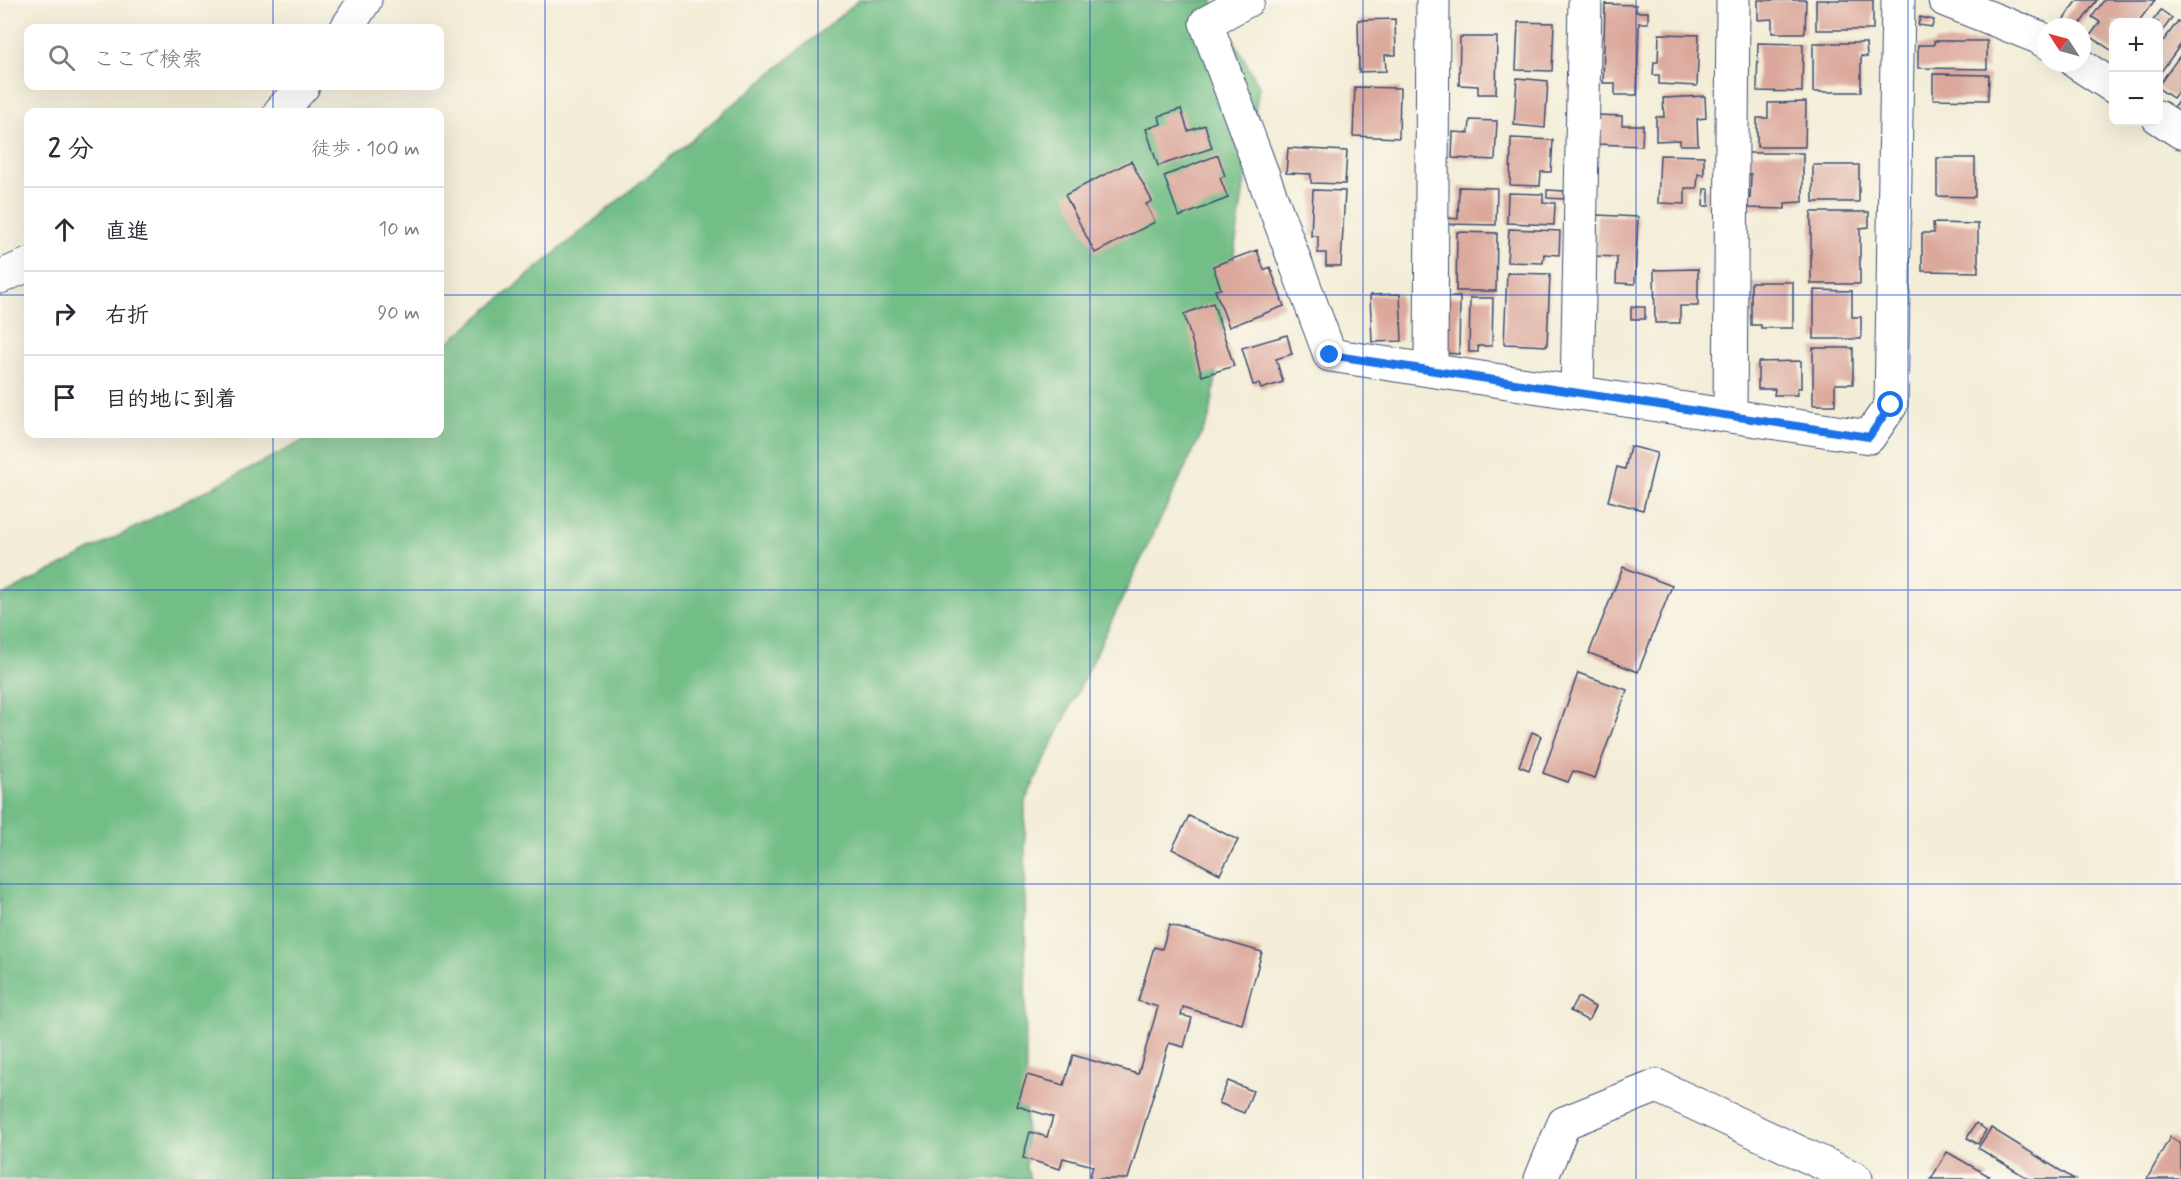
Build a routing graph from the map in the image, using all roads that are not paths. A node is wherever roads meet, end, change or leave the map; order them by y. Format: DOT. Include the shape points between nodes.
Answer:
graph roads {
  1 [pos="365,0"];
  2 [pos="1248,0"];
  3 [pos="1433,0"];
  4 [pos="1585,0"];
  5 [pos="1733,0"];
  6 [pos="1898,0"];
  7 [pos="1945,0"];
  8 [pos="350,24"];
  9 [pos="2037,37"];
  10 [pos="2091,72"];
  11 [pos="2109,84"];
  12 [pos="299,90"];
  13 [pos="284,108"];
  14 [pos="2163,120"];
  15 [pos="2181,132"];
  16 [pos="24,267"];
  17 [pos="0,277"];
  18 [pos="1431,370"];
  19 [pos="1577,392"];
  20 [pos="1730,416"];
  21 [pos="1540,1179"];
  22 [pos="1856,1179"];
  1 -- 8 [label="street"];
  2 -- 18 [label="street" via="1206,23 1330,355"];
  3 -- 18 [label="street"];
  4 -- 19 [label="street"];
  5 -- 20 [label="street"];
  6 -- 20 [label="street" via="1891,405 1869,437"];
  7 -- 9 [label="street"];
  10 -- 11 [label="street"];
  12 -- 13 [label="street"];
  14 -- 15 [label="street"];
  16 -- 17 [label="street"];
  18 -- 19 [label="street"];
  19 -- 20 [label="street"];
  21 -- 22 [label="street" via="1564,1123 1658,1086"];
}
